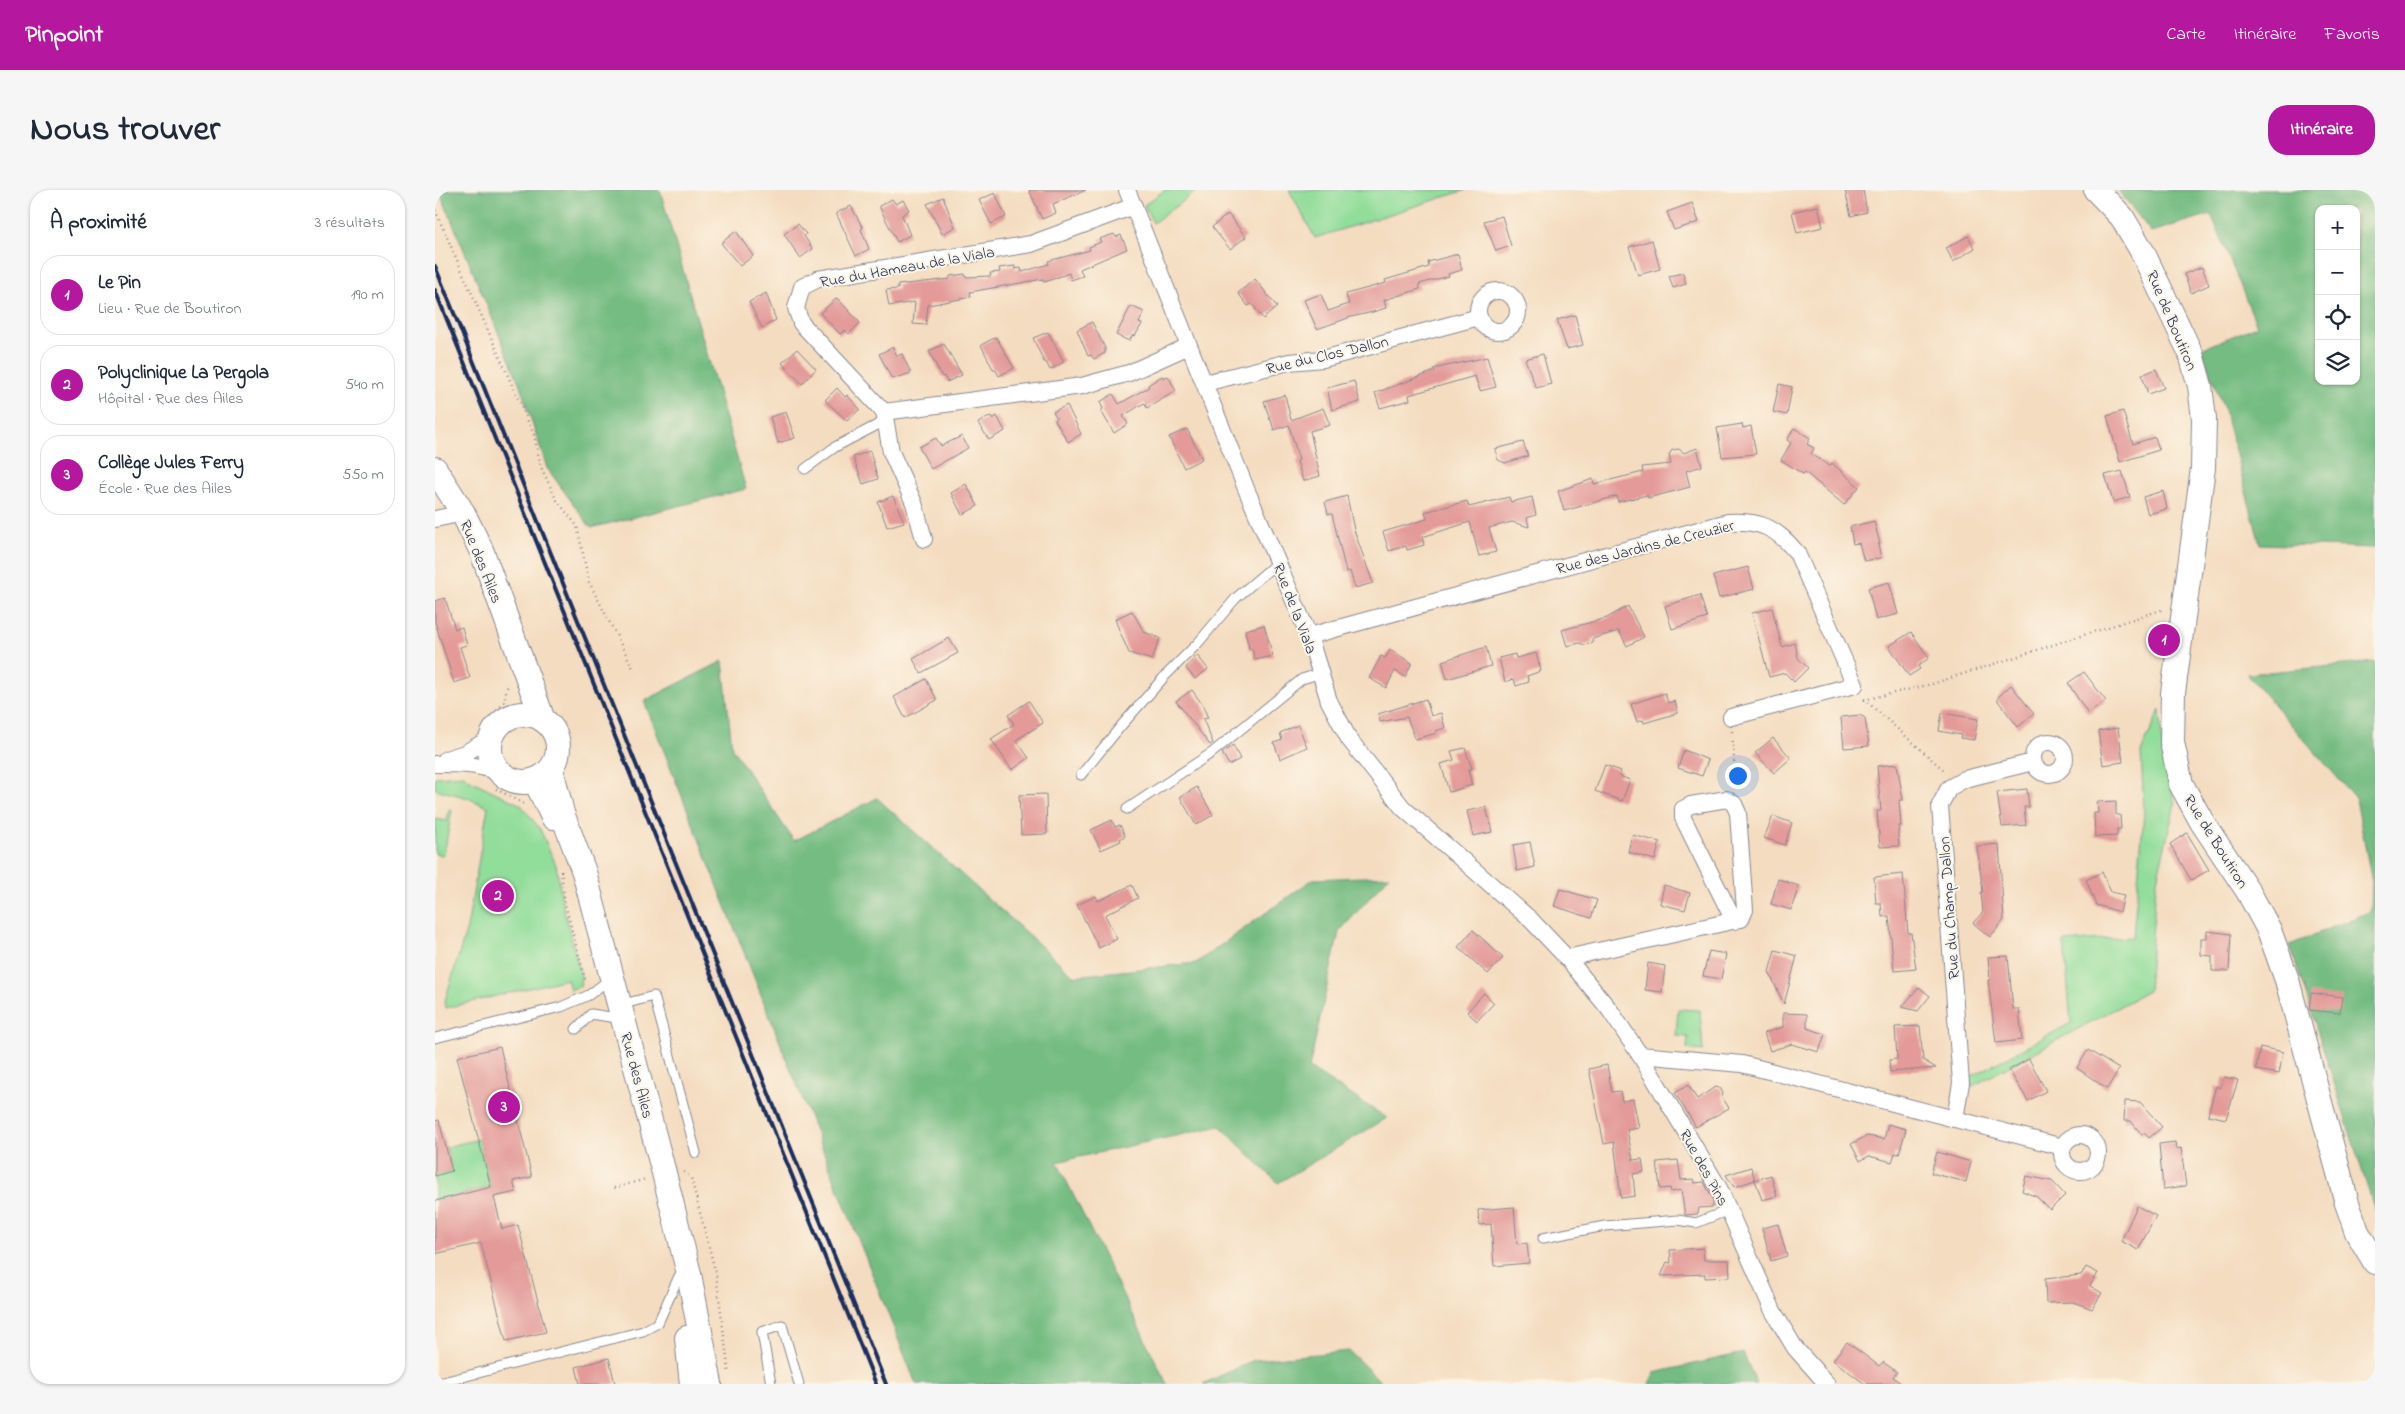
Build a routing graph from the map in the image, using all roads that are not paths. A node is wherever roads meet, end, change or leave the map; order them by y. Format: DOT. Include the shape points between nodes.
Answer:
graph roads {
  1 [pos="1127,190"];
  2 [pos="2096,190"];
  3 [pos="1133,206"];
  4 [pos="1479,317"];
  5 [pos="1189,346"];
  6 [pos="1205,383"];
  7 [pos="885,416"];
  8 [pos="435,469"];
  9 [pos="805,469"];
  10 [pos="463,513"];
  11 [pos="435,519"];
  12 [pos="924,539"];
  13 [pos="1279,562"];
  14 [pos="509,629"];
  15 [pos="1309,636"];
  16 [pos="1321,673"];
  17 [pos="515,715"];
  18 [pos="1731,717"];
  19 [pos="543,720"];
  20 [pos="487,732"];
  21 [pos="2033,762"];
  22 [pos="435,763"];
  23 [pos="543,775"];
  24 [pos="1081,775"];
  25 [pos="498,781"];
  26 [pos="1127,809"];
  27 [pos="1734,921"];
  28 [pos="1567,958"];
  29 [pos="595,990"];
  30 [pos="615,1011"];
  31 [pos="576,1029"];
  32 [pos="435,1038"];
  33 [pos="1640,1055"];
  34 [pos="1955,1119"];
  35 [pos="2063,1147"];
  36 [pos="697,1152"];
  37 [pos="659,1175"];
  38 [pos="1729,1210"];
  39 [pos="1543,1238"];
  40 [pos="2375,1262"];
  41 [pos="679,1276"];
  42 [pos="720,1380"];
  43 [pos="435,1384"];
  44 [pos="692,1384"];
  45 [pos="771,1384"];
  46 [pos="799,1384"];
  47 [pos="1827,1384"];
  1 -- 3 [label="street, Rue de la Viala"];
  2 -- 40 [label="main road, Rue de Boutiron" via="2122,218 2143,251 2191,354 2200,386 2204,419 2203,468 2173,693 2172,742 2181,784 2202,822 2248,890 2269,930 2287,980 2347,1203 2357,1232"];
  3 -- 5 [label="street, Rue de la Viala"];
  3 -- 7 [label="street, Rue du Hameau de la Viala" via="1031,244 818,279 802,288 797,308 801,323"];
  4 -- 6 [label="street, Rue du Clos Dallon" via="1323,359 1289,362"];
  5 -- 6 [label="street, Rue de la Viala"];
  5 -- 7 [label="street" via="1129,373 1082,386"];
  6 -- 13 [label="street, Rue de la Viala"];
  7 -- 9 [label="lane"];
  7 -- 12 [label="street" via="891,452 914,503"];
  8 -- 10 [label="main road, Rue des Ailes"];
  10 -- 11 [label="street"];
  10 -- 14 [label="main road, Rue des Ailes" via="482,552"];
  13 -- 15 [label="street, Rue de la Viala"];
  13 -- 24 [label="lane" via="1236,598"];
  14 -- 17 [label="main road, Rue des Ailes" via="517,683"];
  14 -- 19 [label="main road, Rue des Ailes"];
  15 -- 16 [label="street, Rue de la Viala"];
  15 -- 18 [label="street, Rue des Jardins de Creuzier" via="1728,522 1748,520 1785,537 1797,553 1855,685"];
  16 -- 26 [label="lane" via="1302,679 1213,752"];
  16 -- 28 [label="street, Rue de la Viala" via="1329,701 1349,739 1403,808 1530,919"];
  17 -- 19 [label="main road" via="525,714"];
  17 -- 20 [label="main road"];
  19 -- 23 [label="main road" via="557,737 557,754"];
  20 -- 22 [label="street" via="465,753"];
  20 -- 25 [label="main road"];
  21 -- 34 [label="street, Rue du Champ Dallon" via="1958,782 1949,788 1940,805 1961,1082"];
  22 -- 25 [label="street" via="485,767"];
  23 -- 25 [label="main road" via="517,782"];
  23 -- 29 [label="main road, Rue des Ailes" via="552,815 575,875"];
  23 -- 30 [label="main road, Rue des Ailes" via="562,812 584,872"];
  27 -- 27 [label="street" via="1741,920 1745,910 1738,813 1727,799 1691,805 1683,809 1683,818"];
  27 -- 28 [label="street"];
  28 -- 33 [label="street, Rue des Pins" via="1609,1009"];
  29 -- 30 [label="main road, Rue des Ailes"];
  29 -- 32 [label="lane" via="561,1007"];
  30 -- 31 [label="lane" via="591,1014"];
  30 -- 36 [label="lane" via="654,996"];
  30 -- 37 [label="main road, Rue des Ailes"];
  33 -- 34 [label="street" via="1742,1064"];
  33 -- 38 [label="street, Rue des Pins"];
  34 -- 35 [label="street"];
  37 -- 41 [label="main road, Rue des Ailes"];
  37 -- 42 [label="main road, Rue des Ailes"];
  38 -- 39 [label="lane" via="1696,1222 1678,1220 1605,1226"];
  38 -- 47 [label="street, Rue des Pins" via="1773,1311 1795,1348"];
  41 -- 43 [label="lane" via="658,1323 643,1331"];
  41 -- 44 [label="main road, Rue des Ailes"];
  45 -- 46 [label="lane" via="762,1332 782,1325"];
}
